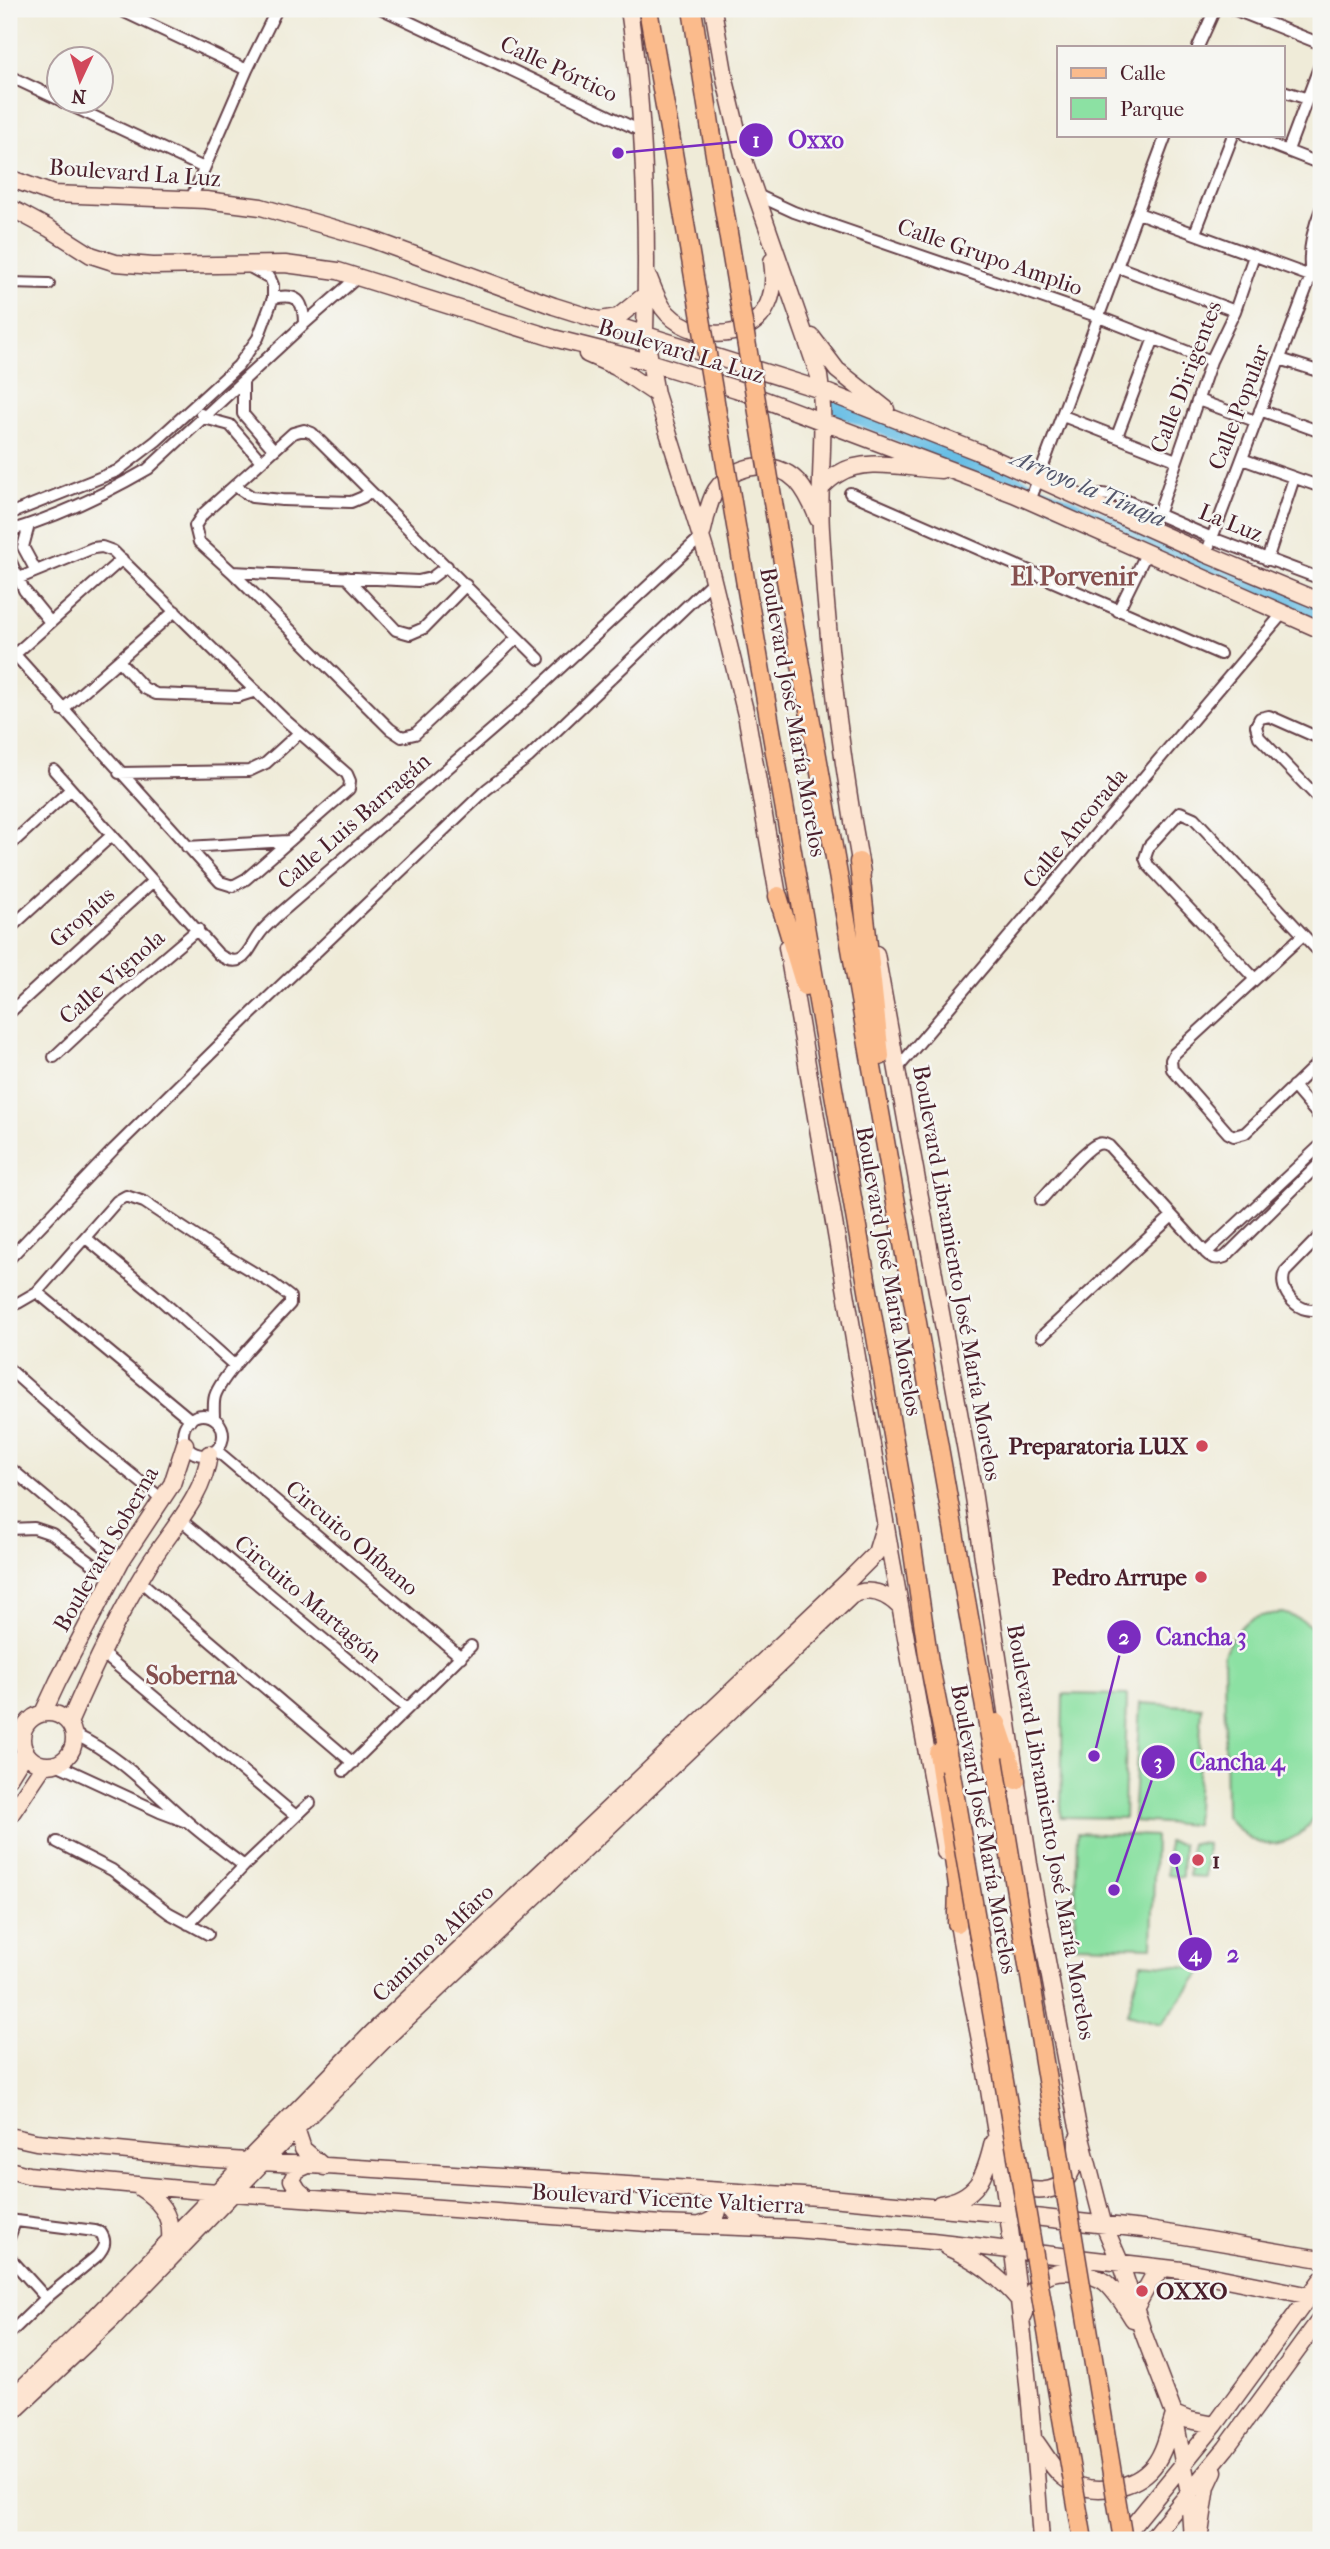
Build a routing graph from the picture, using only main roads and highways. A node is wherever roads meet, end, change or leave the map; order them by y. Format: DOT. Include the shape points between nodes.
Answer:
graph roads {
  1 [pos="648,9"];
  2 [pos="692,9"];
  3 [pos="859,862"];
  4 [pos="778,896"];
  5 [pos="828,1062"];
  6 [pos="880,1115"];
  7 [pos="929,1662"];
  8 [pos="977,1663"];
  9 [pos="1016,1780"];
  10 [pos="957,1923"];
  11 [pos="1083,2540"];
  12 [pos="1122,2540"];
  1 -- 5 [label="main road, Boulevard José María Morelos, bridge"];
  2 -- 6 [label="main road, Boulevard José María Morelos, bridge"];
  3 -- 6 [label="main road" via="883,1077"];
  4 -- 5 [label="main road"];
  5 -- 7 [label="main road, Boulevard José María Morelos"];
  6 -- 8 [label="main road, Boulevard José María Morelos"];
  7 -- 10 [label="main road" via="958,1886"];
  7 -- 11 [label="main road, Boulevard José María Morelos, bridge"];
  8 -- 9 [label="main road"];
  8 -- 12 [label="main road, Boulevard José María Morelos, bridge"];
}
